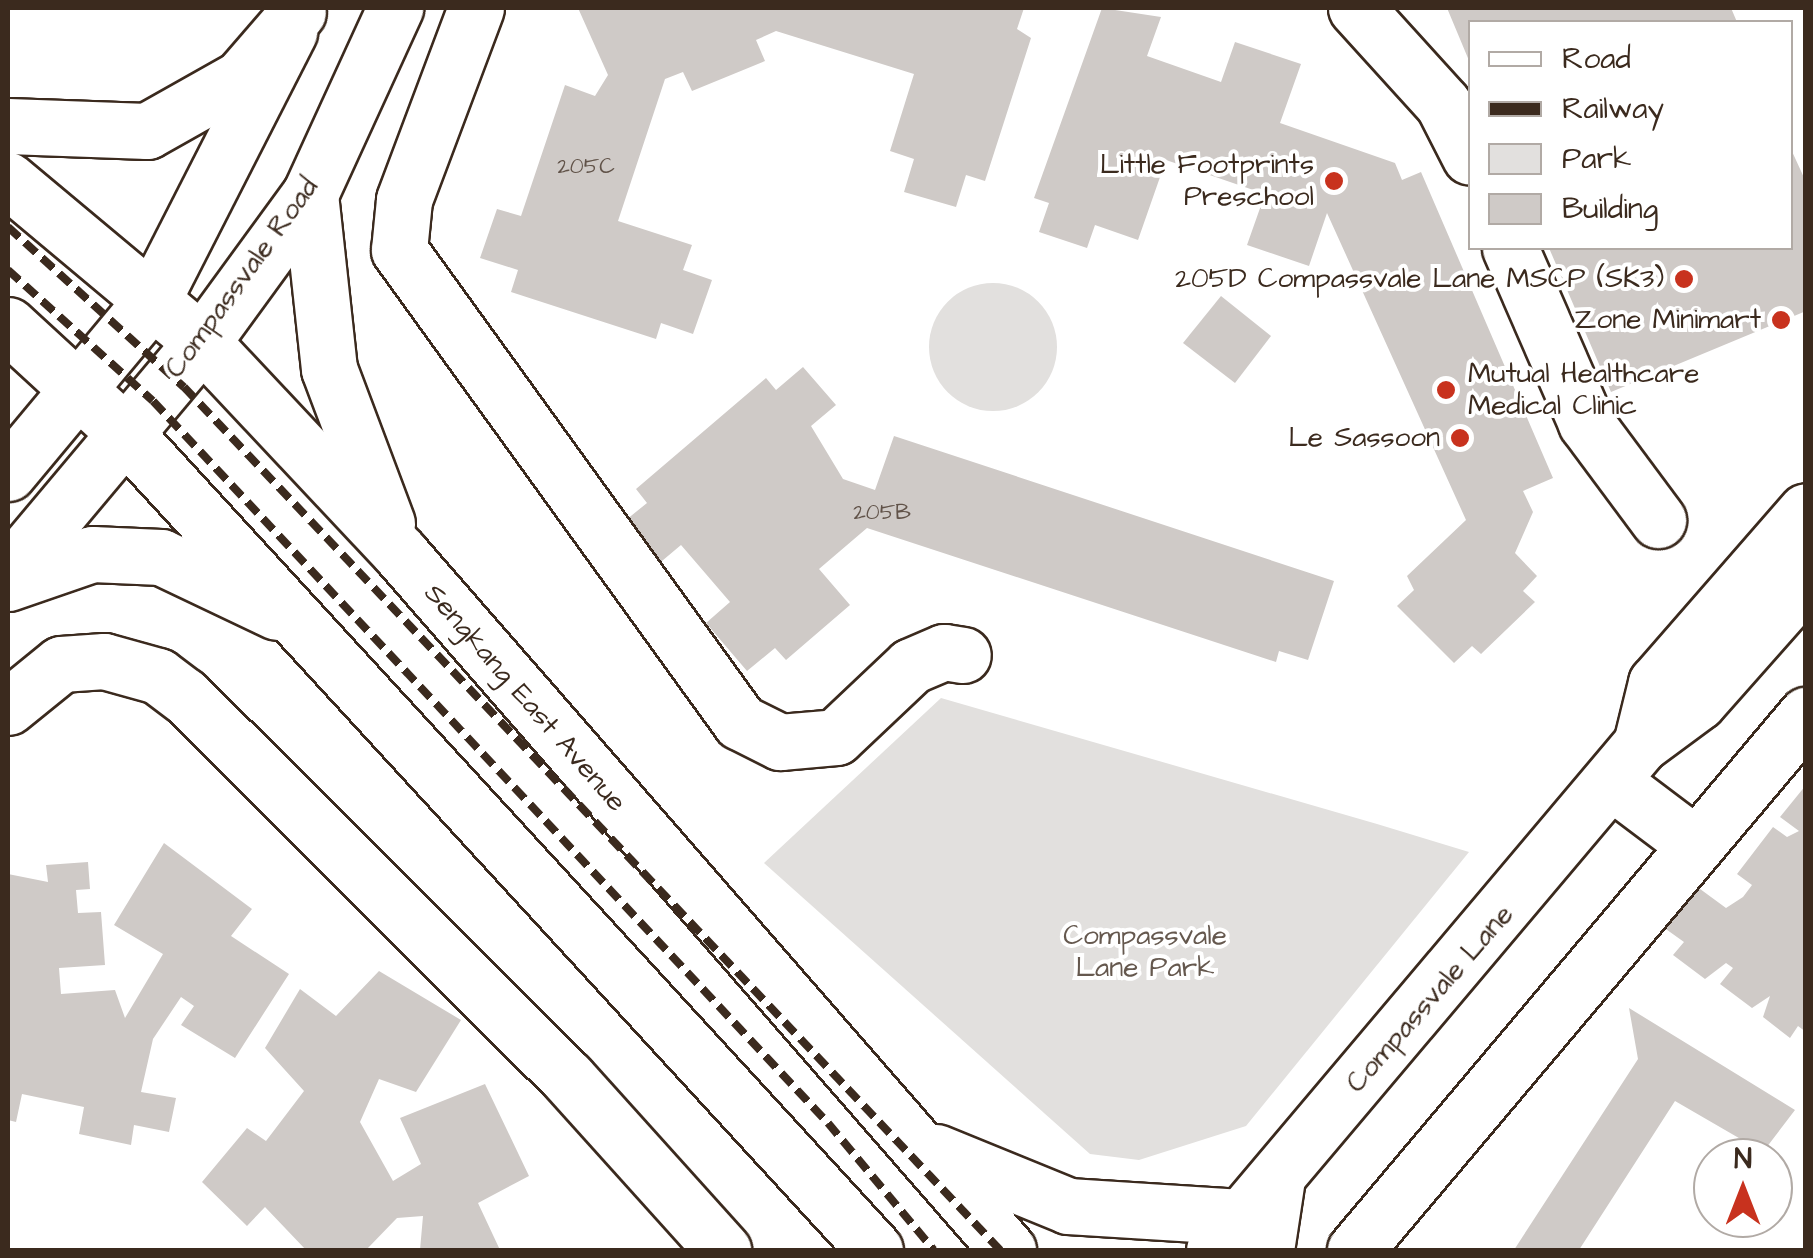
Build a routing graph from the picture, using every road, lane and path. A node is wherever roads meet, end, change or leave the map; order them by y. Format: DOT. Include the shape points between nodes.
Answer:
graph roads {
  1 [pos="395,8"];
  2 [pos="476,8"];
  3 [pos="1356,8"];
  4 [pos="299,10"];
  5 [pos="8,126"];
  6 [pos="1468,153"];
  7 [pos="8,180"];
  8 [pos="310,194"];
  9 [pos="1511,250"];
  10 [pos="154,299"];
  11 [pos="8,325"];
  12 [pos="202,342"];
  13 [pos="84,392"];
  14 [pos="122,430"];
  15 [pos="8,473"];
  16 [pos="1806,511"];
  17 [pos="1658,520"];
  18 [pos="400,553"];
  19 [pos="8,573"];
  20 [pos="1806,580"];
  21 [pos="8,584"];
  22 [pos="303,624"];
  23 [pos="964,655"];
  24 [pos="8,707"];
  25 [pos="1806,715"];
  26 [pos="1626,763"];
  27 [pos="1692,842"];
  28 [pos="908,1136"];
  29 [pos="1251,1224"];
  30 [pos="723,1250"];
  31 [pos="876,1250"];
  32 [pos="1008,1250"];
  33 [pos="1355,1250"];
  1 -- 8 [label="main road, Compassvale Road"];
  2 -- 23 [label="main road" via="396,236 407,267 740,722 780,742 836,737 911,666 944,652"];
  3 -- 6 [label="main road" via="1434,92"];
  4 -- 5 [label="main road" via="240,78 146,131"];
  4 -- 10 [label="main road"];
  7 -- 10 [label="main road, Sengkang East Avenue"];
  8 -- 12 [label="main road, Compassvale Road"];
  8 -- 18 [label="main road" via="328,369"];
  9 -- 17 [label="main road" via="1586,423"];
  10 -- 12 [label="main road, Sengkang East Avenue"];
  10 -- 13 [label="main road"];
  11 -- 13 [label="main road"];
  12 -- 14 [label="main road, Compassvale Road"];
  12 -- 18 [label="main road, Sengkang East Avenue"];
  13 -- 14 [label="main road"];
  13 -- 15 [label="main road"];
  14 -- 19 [label="main road, Compassvale Road"];
  14 -- 22 [label="main road"];
  16 -- 26 [label="main road, Compassvale Lane" via="1656,683"];
  18 -- 28 [label="main road, Sengkang East Avenue"];
  20 -- 26 [label="main road, Compassvale Lane" via="1698,702"];
  21 -- 22 [label="main road" via="92,554 161,557"];
  22 -- 31 [label="main road"];
  24 -- 30 [label="main road" via="61,664 104,661 158,676 568,1078"];
  25 -- 27 [label="main road"];
  26 -- 27 [label="main road"];
  26 -- 29 [label="main road, Compassvale Lane"];
  27 -- 33 [label="main road"];
  28 -- 29 [label="main road" via="985,1179 1068,1206"];
  28 -- 32 [label="main road, Sengkang East Avenue"];
}
